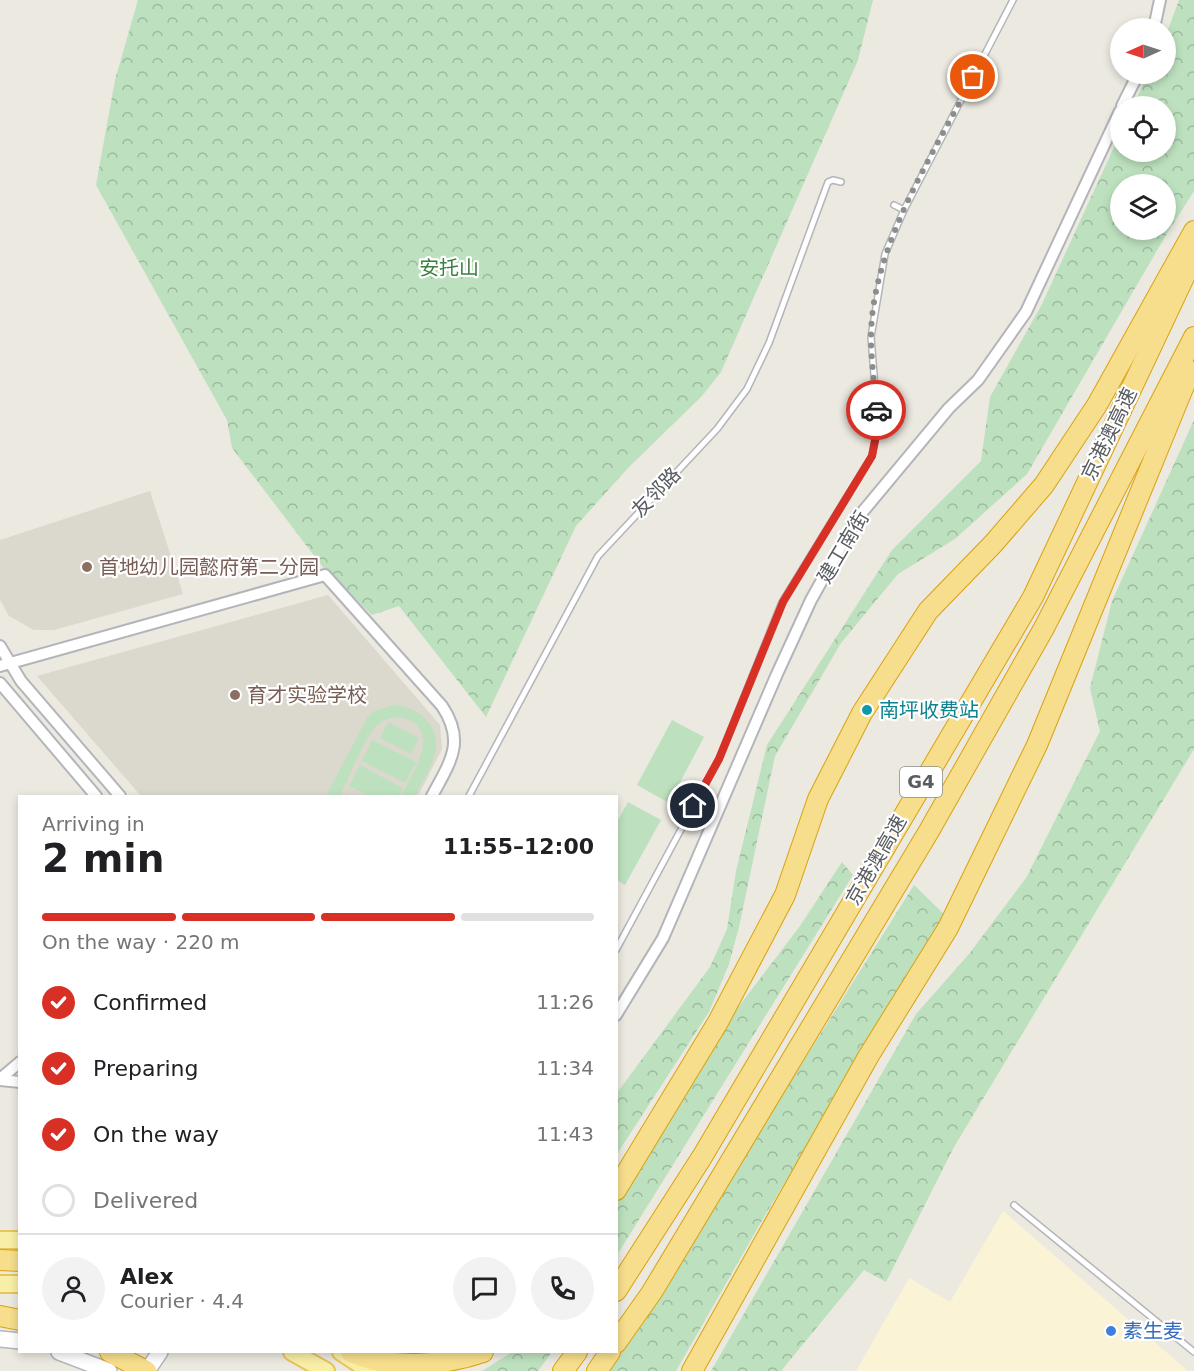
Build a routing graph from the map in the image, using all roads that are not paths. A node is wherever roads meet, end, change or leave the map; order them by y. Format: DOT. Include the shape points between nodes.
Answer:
graph roads {
  1 [pos="1013,0"];
  2 [pos="1160,0"];
  3 [pos="1156,18"];
  4 [pos="1110,132"];
  5 [pos="841,182"];
  6 [pos="894,205"];
  7 [pos="904,210"];
  8 [pos="1194,231"];
  9 [pos="1194,256"];
  10 [pos="1194,337"];
  11 [pos="1194,362"];
  12 [pos="0,646"];
  13 [pos="4,664"];
  14 [pos="0,682"];
  15 [pos="95,795"];
  16 [pos="119,795"];
  17 [pos="432,795"];
  18 [pos="470,795"];
  19 [pos="618,946"];
  20 [pos="618,1012"];
  21 [pos="18,1064"];
  22 [pos="0,1079"];
  23 [pos="18,1082"];
  24 [pos="618,1187"];
  25 [pos="1014,1204"];
  26 [pos="0,1240"];
  27 [pos="18,1240"];
  28 [pos="0,1260"];
  29 [pos="18,1261"];
  30 [pos="0,1284"];
  31 [pos="18,1284"];
  32 [pos="618,1289"];
  33 [pos="0,1316"];
  34 [pos="18,1320"];
  35 [pos="0,1339"];
  36 [pos="618,1340"];
  37 [pos="18,1341"];
  38 [pos="1194,1352"];
  39 [pos="62,1353"];
  40 [pos="112,1353"];
  41 [pos="159,1353"];
  42 [pos="294,1353"];
  43 [pos="343,1353"];
  44 [pos="355,1353"];
  45 [pos="480,1353"];
  46 [pos="576,1353"];
  47 [pos="609,1353"];
  48 [pos="109,1371"];
  49 [pos="146,1371"];
  50 [pos="326,1371"];
  51 [pos="370,1371"];
  52 [pos="563,1371"];
  53 [pos="597,1371"];
  54 [pos="692,1371"];
  1 -- 7 [label="lane"];
  2 -- 3 [label="street"];
  4 -- 20 [label="street, 建工南街" via="1026,312 978,380 899,466 849,531 777,674 663,938"];
  5 -- 18 [label="lane, 友邻路" via="828,182 769,343 747,388 717,429 598,556"];
  6 -- 7 [label="lane"];
  7 -- 19 [label="lane" via="885,254 872,320 878,425 872,456 783,602 719,759"];
  8 -- 24 [label="highway" via="1096,405 1044,485 928,610 862,713 818,800 785,896 718,1022"];
  9 -- 32 [label="highway, 京港澳高速 / G4" via="1033,597 702,1157"];
  10 -- 36 [label="highway, 京港澳高速 / G4" via="1044,628 929,831 658,1282"];
  11 -- 54 [label="highway" via="1037,745 948,928 868,1057"];
  12 -- 13 [label="street"];
  13 -- 16 [label="street"];
  13 -- 17 [label="street" via="326,575 451,720 454,752"];
  14 -- 15 [label="street"];
  21 -- 22 [label="street"];
  22 -- 23 [label="street"];
  25 -- 38 [label="lane"];
  26 -- 27 [label="main road"];
  28 -- 29 [label="highway"];
  30 -- 31 [label="main road"];
  33 -- 34 [label="highway"];
  35 -- 37 [label="street"];
  39 -- 48 [label="street"];
  40 -- 49 [label="highway"];
  41 -- 49 [label="street"];
  42 -- 50 [label="main road"];
  43 -- 51 [label="main road"];
  44 -- 45 [label="highway" via="387,1362 419,1364"];
  46 -- 52 [label="highway"];
  47 -- 53 [label="highway"];
}
